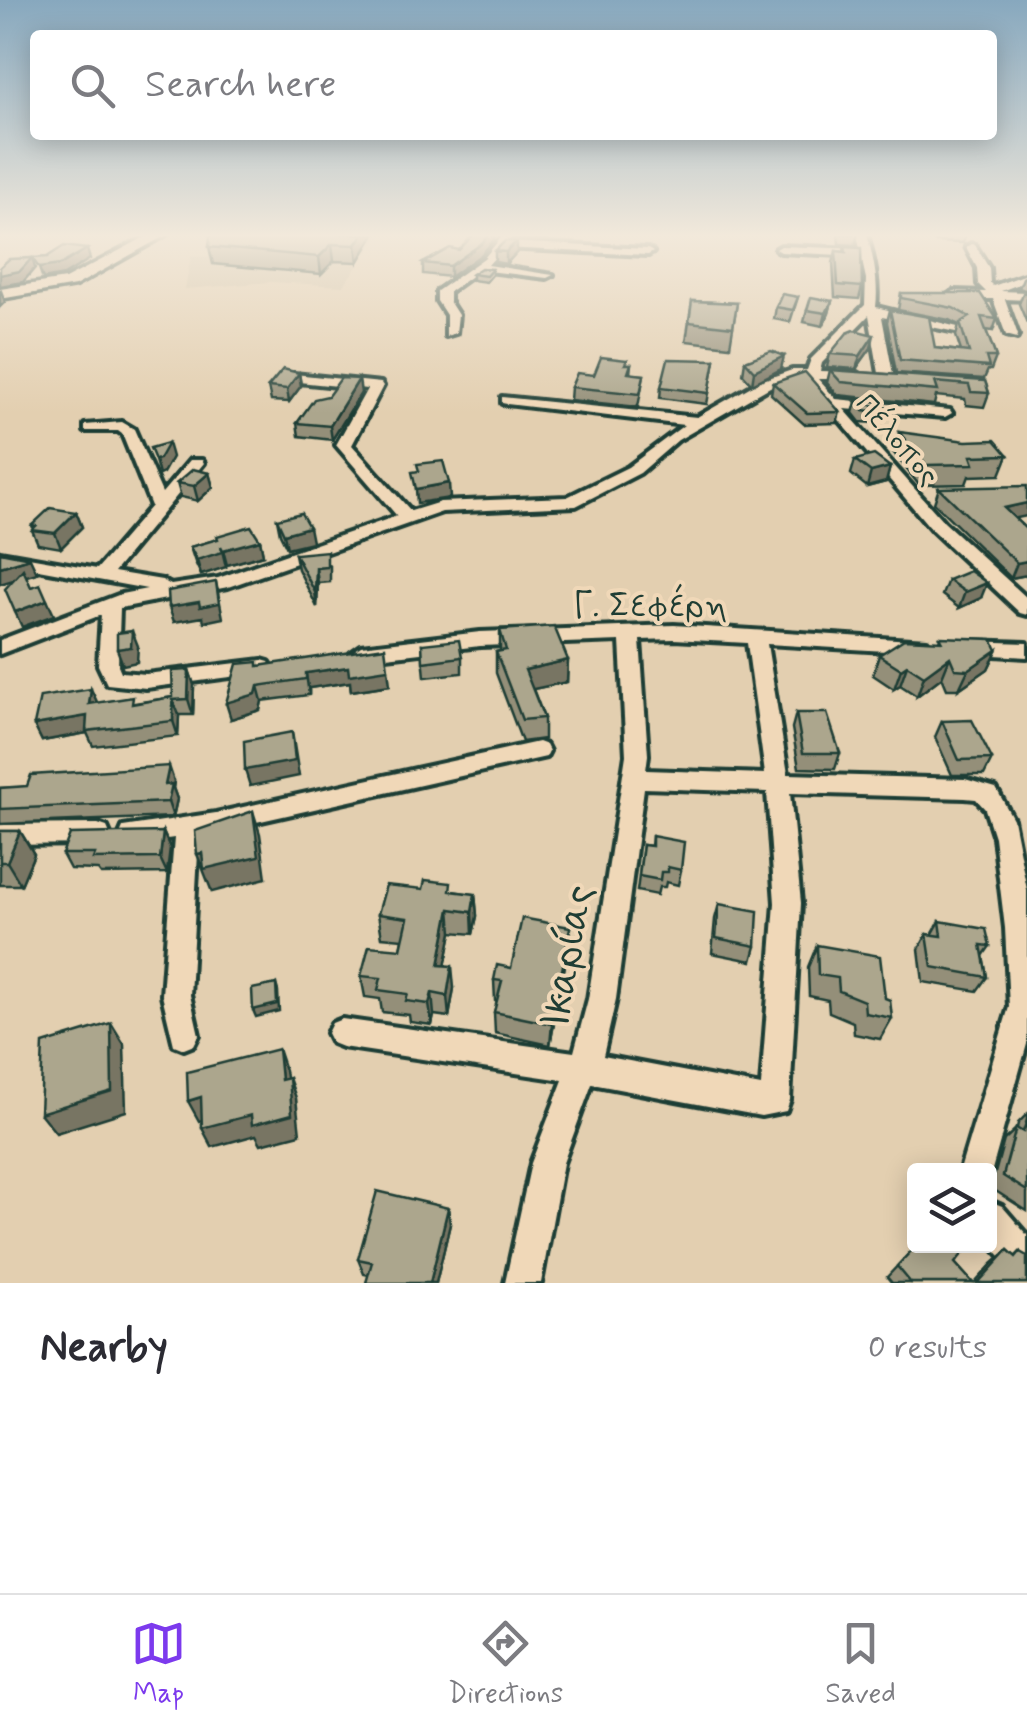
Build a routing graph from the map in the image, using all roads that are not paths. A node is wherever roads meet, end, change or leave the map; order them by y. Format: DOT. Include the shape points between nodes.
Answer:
graph roads {
  1 [pos="443,294"];
  2 [pos="874,294"];
  3 [pos="996,294"];
  4 [pos="1027,296"];
  5 [pos="934,298"];
  6 [pos="876,304"];
  7 [pos="956,328"];
  8 [pos="450,333"];
  9 [pos="1012,335"];
  10 [pos="810,374"];
  11 [pos="294,378"];
  12 [pos="887,379"];
  13 [pos="906,381"];
  14 [pos="507,400"];
  15 [pos="830,403"];
  16 [pos="945,414"];
  17 [pos="700,422"];
  18 [pos="90,428"];
  19 [pos="196,463"];
  20 [pos="160,506"];
  21 [pos="408,519"];
  22 [pos="0,558"];
  23 [pos="101,574"];
  24 [pos="166,591"];
  25 [pos="111,604"];
  26 [pos="1027,609"];
  27 [pos="630,634"];
  28 [pos="756,637"];
  29 [pos="0,647"];
  30 [pos="1027,650"];
  31 [pos="340,656"];
  32 [pos="283,664"];
  33 [pos="538,751"];
  34 [pos="634,779"];
  35 [pos="778,785"];
  36 [pos="187,829"];
  37 [pos="0,835"];
  38 [pos="1023,928"];
  39 [pos="342,1034"];
  40 [pos="184,1035"];
  41 [pos="584,1069"];
  42 [pos="978,1163"];
  43 [pos="997,1226"];
  44 [pos="1027,1262"];
  45 [pos="523,1283"];
  1 -- 8 [label="street" via="452,315"];
  2 -- 6 [label="street"];
  3 -- 4 [label="street"];
  3 -- 5 [label="street"];
  3 -- 9 [label="street"];
  6 -- 7 [label="street"];
  6 -- 10 [label="street, Πέλοπος"];
  6 -- 12 [label="street"];
  10 -- 12 [label="street"];
  10 -- 15 [label="street, Πέλοπος"];
  10 -- 17 [label="street" via="776,378"];
  11 -- 21 [label="street" via="376,386 344,445"];
  12 -- 13 [label="street"];
  14 -- 17 [label="street"];
  15 -- 16 [label="street"];
  15 -- 26 [label="street, Πέλοπος" via="919,494 954,542"];
  17 -- 21 [label="street" via="634,470 575,501 462,504"];
  18 -- 20 [label="street" via="122,426 128,432"];
  19 -- 20 [label="street"];
  20 -- 23 [label="street"];
  21 -- 24 [label="street" via="221,583"];
  22 -- 23 [label="street"];
  23 -- 24 [label="street"];
  24 -- 25 [label="street"];
  25 -- 29 [label="street"];
  25 -- 32 [label="street" via="108,665 118,681"];
  27 -- 28 [label="street, Γ. Σεφέρη"];
  27 -- 31 [label="street, Γ. Σεφέρη" via="492,638"];
  27 -- 34 [label="street, Ικαρίας"];
  28 -- 30 [label="street, Γ. Σεφέρη"];
  28 -- 35 [label="street"];
  33 -- 36 [label="street"];
  34 -- 35 [label="street"];
  34 -- 41 [label="street, Ικαρίας" via="602,999"];
  35 -- 38 [label="street" via="986,794 1002,826"];
  35 -- 41 [label="street" via="788,903 775,1100"];
  36 -- 37 [label="street"];
  36 -- 40 [label="street" via="176,995"];
  38 -- 42 [label="street" via="1024,1007"];
  39 -- 41 [label="street"];
  41 -- 45 [label="street, Ικαρίας" via="548,1162"];
  43 -- 44 [label="street"];
}
